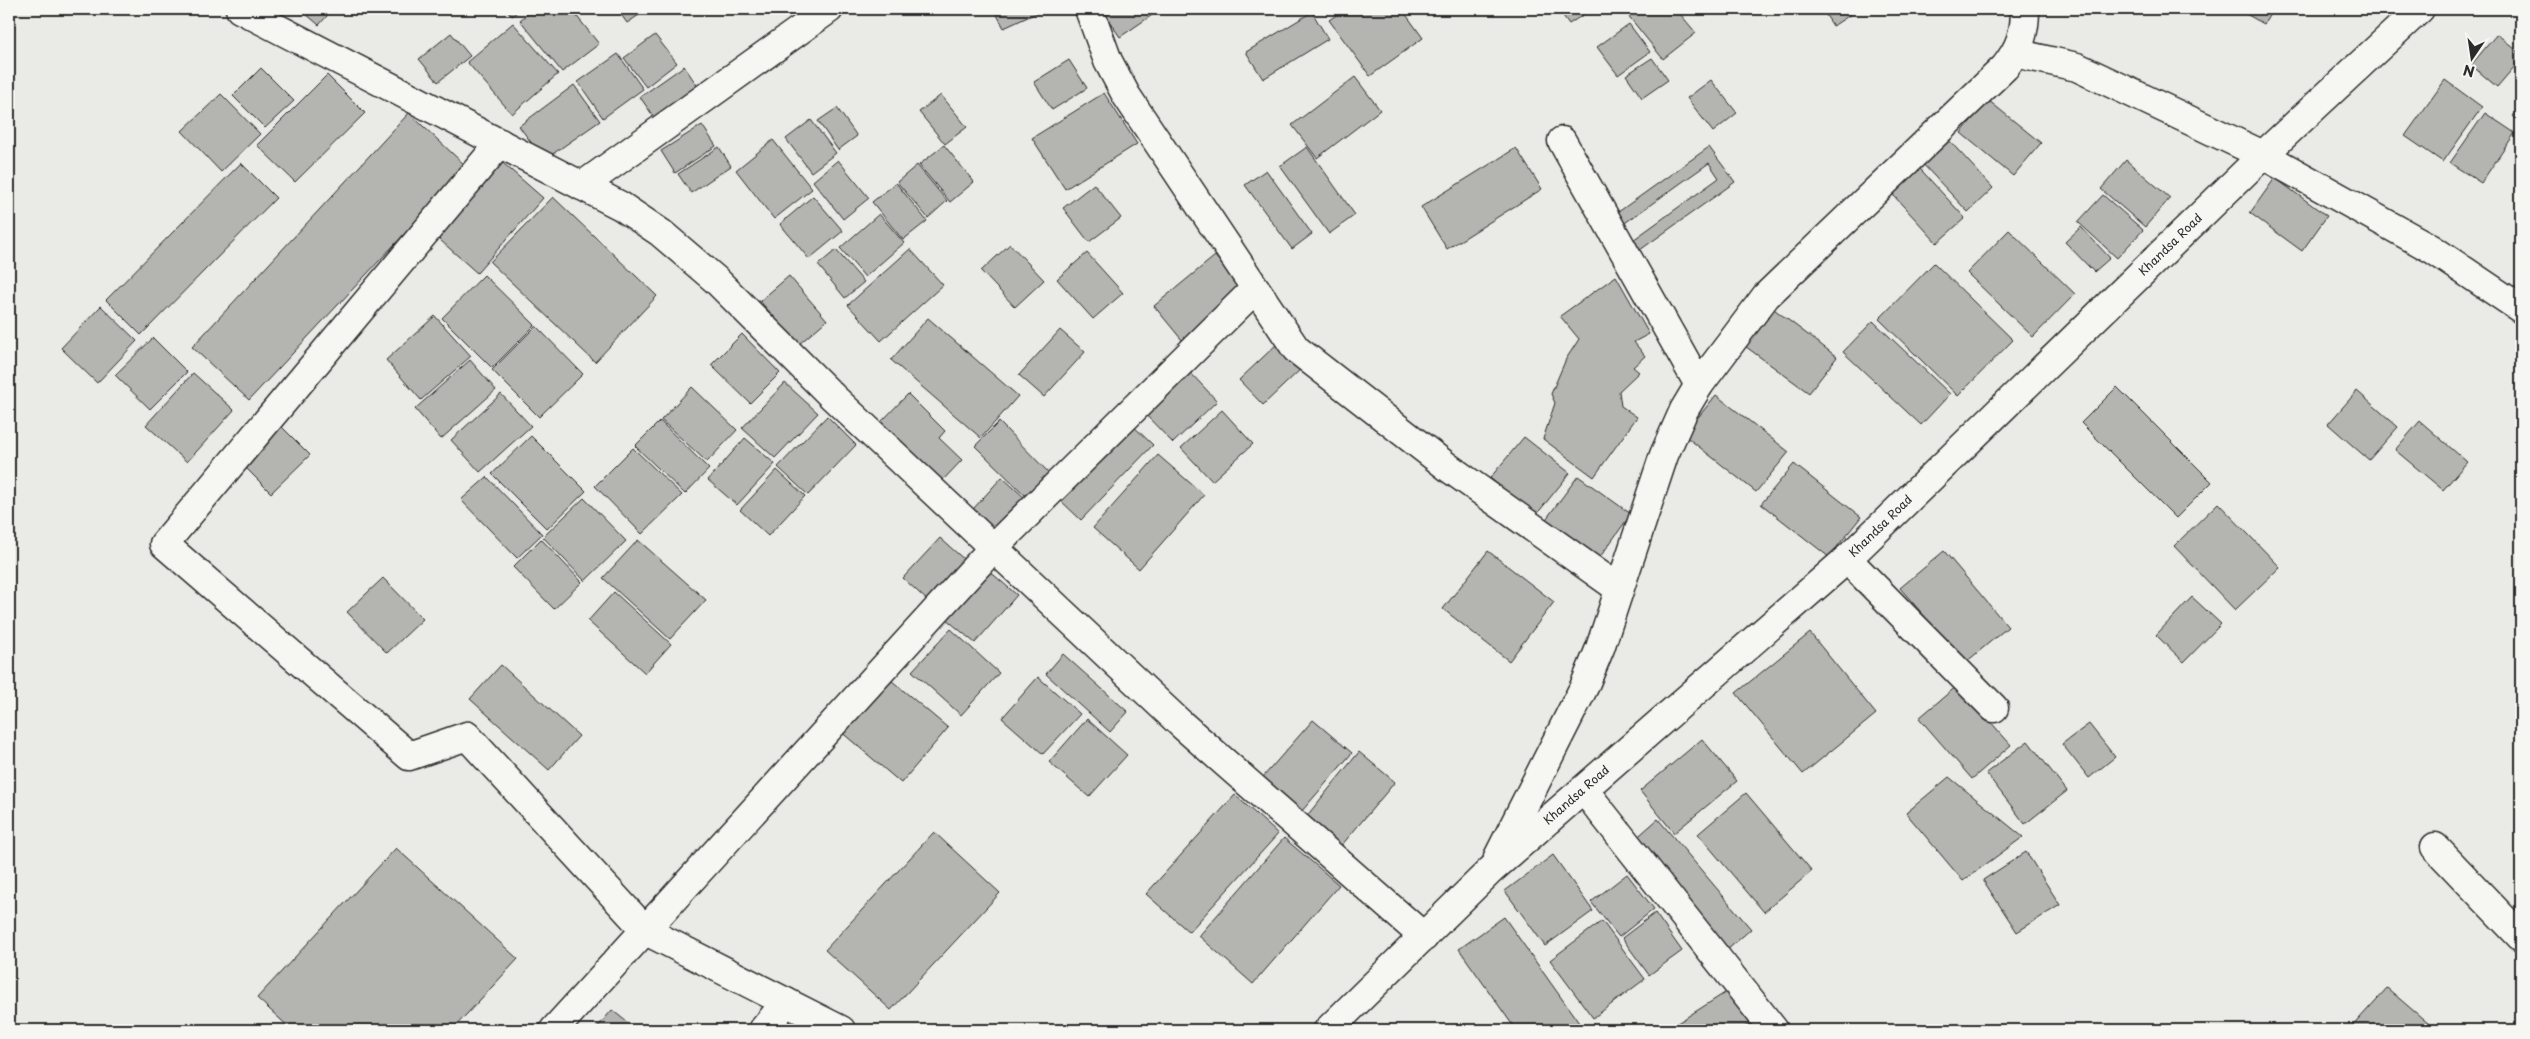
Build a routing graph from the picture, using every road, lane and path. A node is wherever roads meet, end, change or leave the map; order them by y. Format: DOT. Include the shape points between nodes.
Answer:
graph roads {
  1 [pos="240,9"];
  2 [pos="829,9"];
  3 [pos="1089,9"];
  4 [pos="2025,9"];
  5 [pos="2420,9"];
  6 [pos="2015,53"];
  7 [pos="1562,141"];
  8 [pos="500,143"];
  9 [pos="2263,155"];
  10 [pos="582,186"];
  11 [pos="1255,289"];
  12 [pos="2521,309"];
  13 [pos="1699,384"];
  14 [pos="993,548"];
  15 [pos="1847,559"];
  16 [pos="1618,588"];
  17 [pos="1994,708"];
  18 [pos="1584,790"];
  19 [pos="2435,847"];
  20 [pos="1491,870"];
  21 [pos="646,931"];
  22 [pos="1424,937"];
  23 [pos="2521,937"];
  24 [pos="786,1002"];
  25 [pos="554,1030"];
  26 [pos="763,1030"];
  27 [pos="841,1030"];
  28 [pos="1328,1030"];
  29 [pos="1774,1030"];
  1 -- 8 [label="street"];
  2 -- 10 [label="street"];
  3 -- 11 [label="street" via="1108,62 1126,95"];
  4 -- 6 [label="street" via="2024,34"];
  5 -- 9 [label="street, Khandsa Road"];
  6 -- 9 [label="street" via="2077,67"];
  6 -- 13 [label="street" via="2005,67 1766,296"];
  7 -- 13 [label="street"];
  8 -- 10 [label="street"];
  8 -- 21 [label="street" via="164,544 409,756 467,736"];
  9 -- 12 [label="street" via="2432,249"];
  9 -- 15 [label="street, Khandsa Road"];
  10 -- 14 [label="street" via="629,211 661,233 716,280"];
  11 -- 14 [label="street"];
  11 -- 16 [label="street" via="1296,348 1449,468"];
  13 -- 16 [label="street" via="1664,455"];
  14 -- 21 [label="street"];
  14 -- 22 [label="street" via="1181,724"];
  15 -- 17 [label="street"];
  15 -- 18 [label="street, Khandsa Road"];
  16 -- 20 [label="street" via="1584,687"];
  18 -- 20 [label="street, Khandsa Road"];
  18 -- 29 [label="street"];
  19 -- 23 [label="street"];
  20 -- 22 [label="street, Khandsa Road"];
  21 -- 24 [label="street"];
  21 -- 25 [label="street"];
  22 -- 28 [label="street, Khandsa Road"];
  24 -- 26 [label="street"];
  24 -- 27 [label="street"];
}
